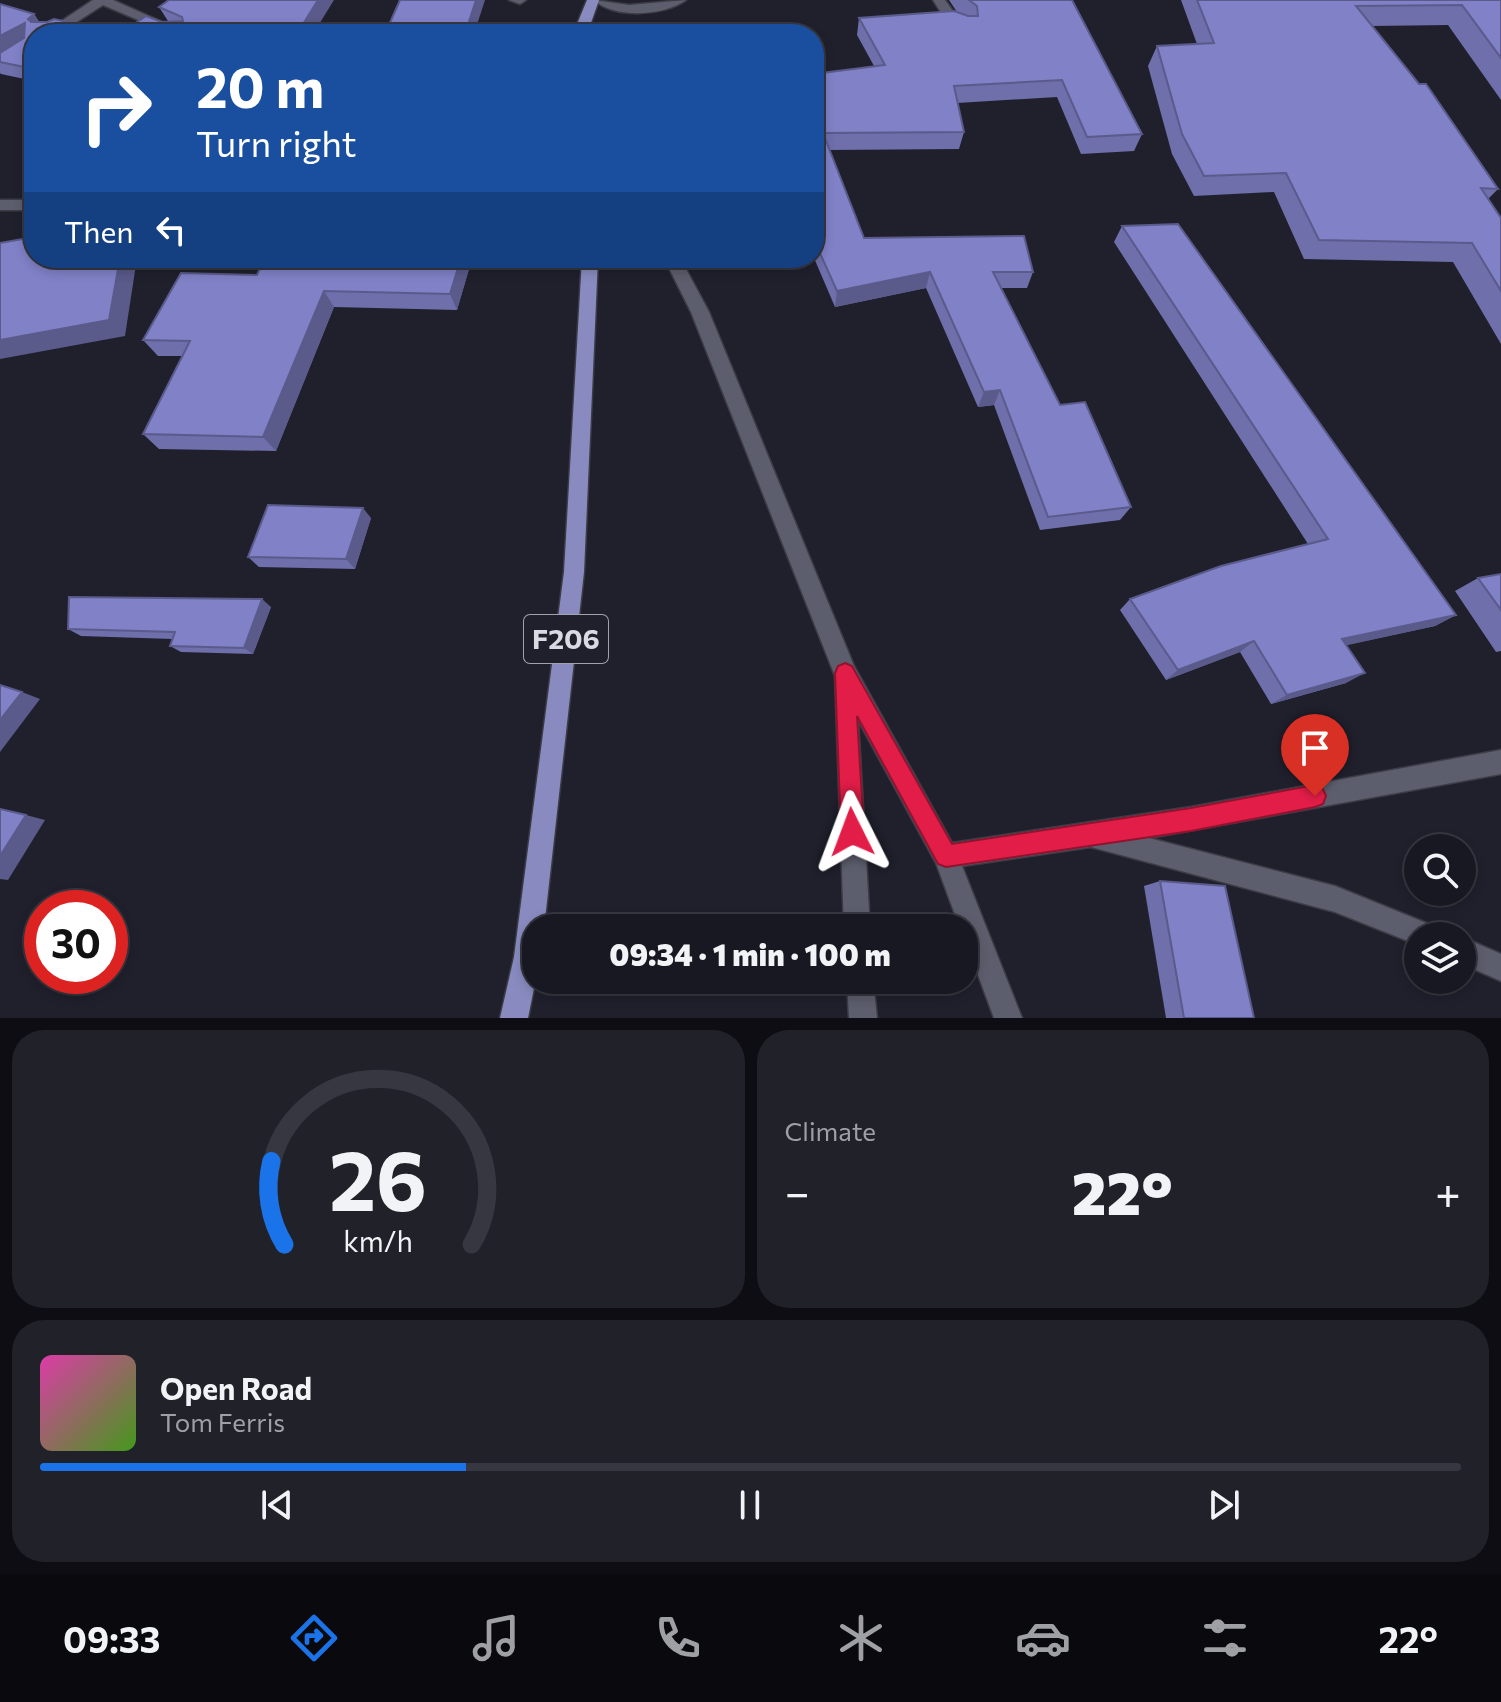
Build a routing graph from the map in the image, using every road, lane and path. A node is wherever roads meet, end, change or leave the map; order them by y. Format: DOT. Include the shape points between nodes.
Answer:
graph roads {
  1 [pos="593,0"];
  2 [pos="600,0"];
  3 [pos="680,0"];
  4 [pos="939,0"];
  5 [pos="65,24"];
  6 [pos="158,24"];
  7 [pos="584,24"];
  8 [pos="967,28"];
  9 [pos="0,205"];
  10 [pos="24,205"];
  11 [pos="589,268"];
  12 [pos="677,268"];
  13 [pos="845,673"];
  14 [pos="1501,762"];
  15 [pos="1089,835"];
  16 [pos="946,856"];
  17 [pos="856,914"];
  18 [pos="1404,927"];
  19 [pos="1476,956"];
  20 [pos="1501,968"];
  21 [pos="861,994"];
  22 [pos="514,1018"];
  23 [pos="863,1018"];
  24 [pos="1008,1018"];
  1 -- 7 [label="main road"];
  2 -- 3 [label="street" via="612,8 647,9"];
  4 -- 8 [label="street" via="950,17"];
  5 -- 6 [label="street" via="102,0"];
  9 -- 10 [label="street"];
  11 -- 22 [label="main road, F206" via="574,572 527,957"];
  12 -- 13 [label="street" via="700,312"];
  13 -- 16 [label="street"];
  13 -- 17 [label="street"];
  14 -- 15 [label="street"];
  15 -- 16 [label="street"];
  15 -- 18 [label="street" via="1335,899"];
  16 -- 24 [label="street"];
  19 -- 20 [label="street"];
  21 -- 23 [label="street"];
}
